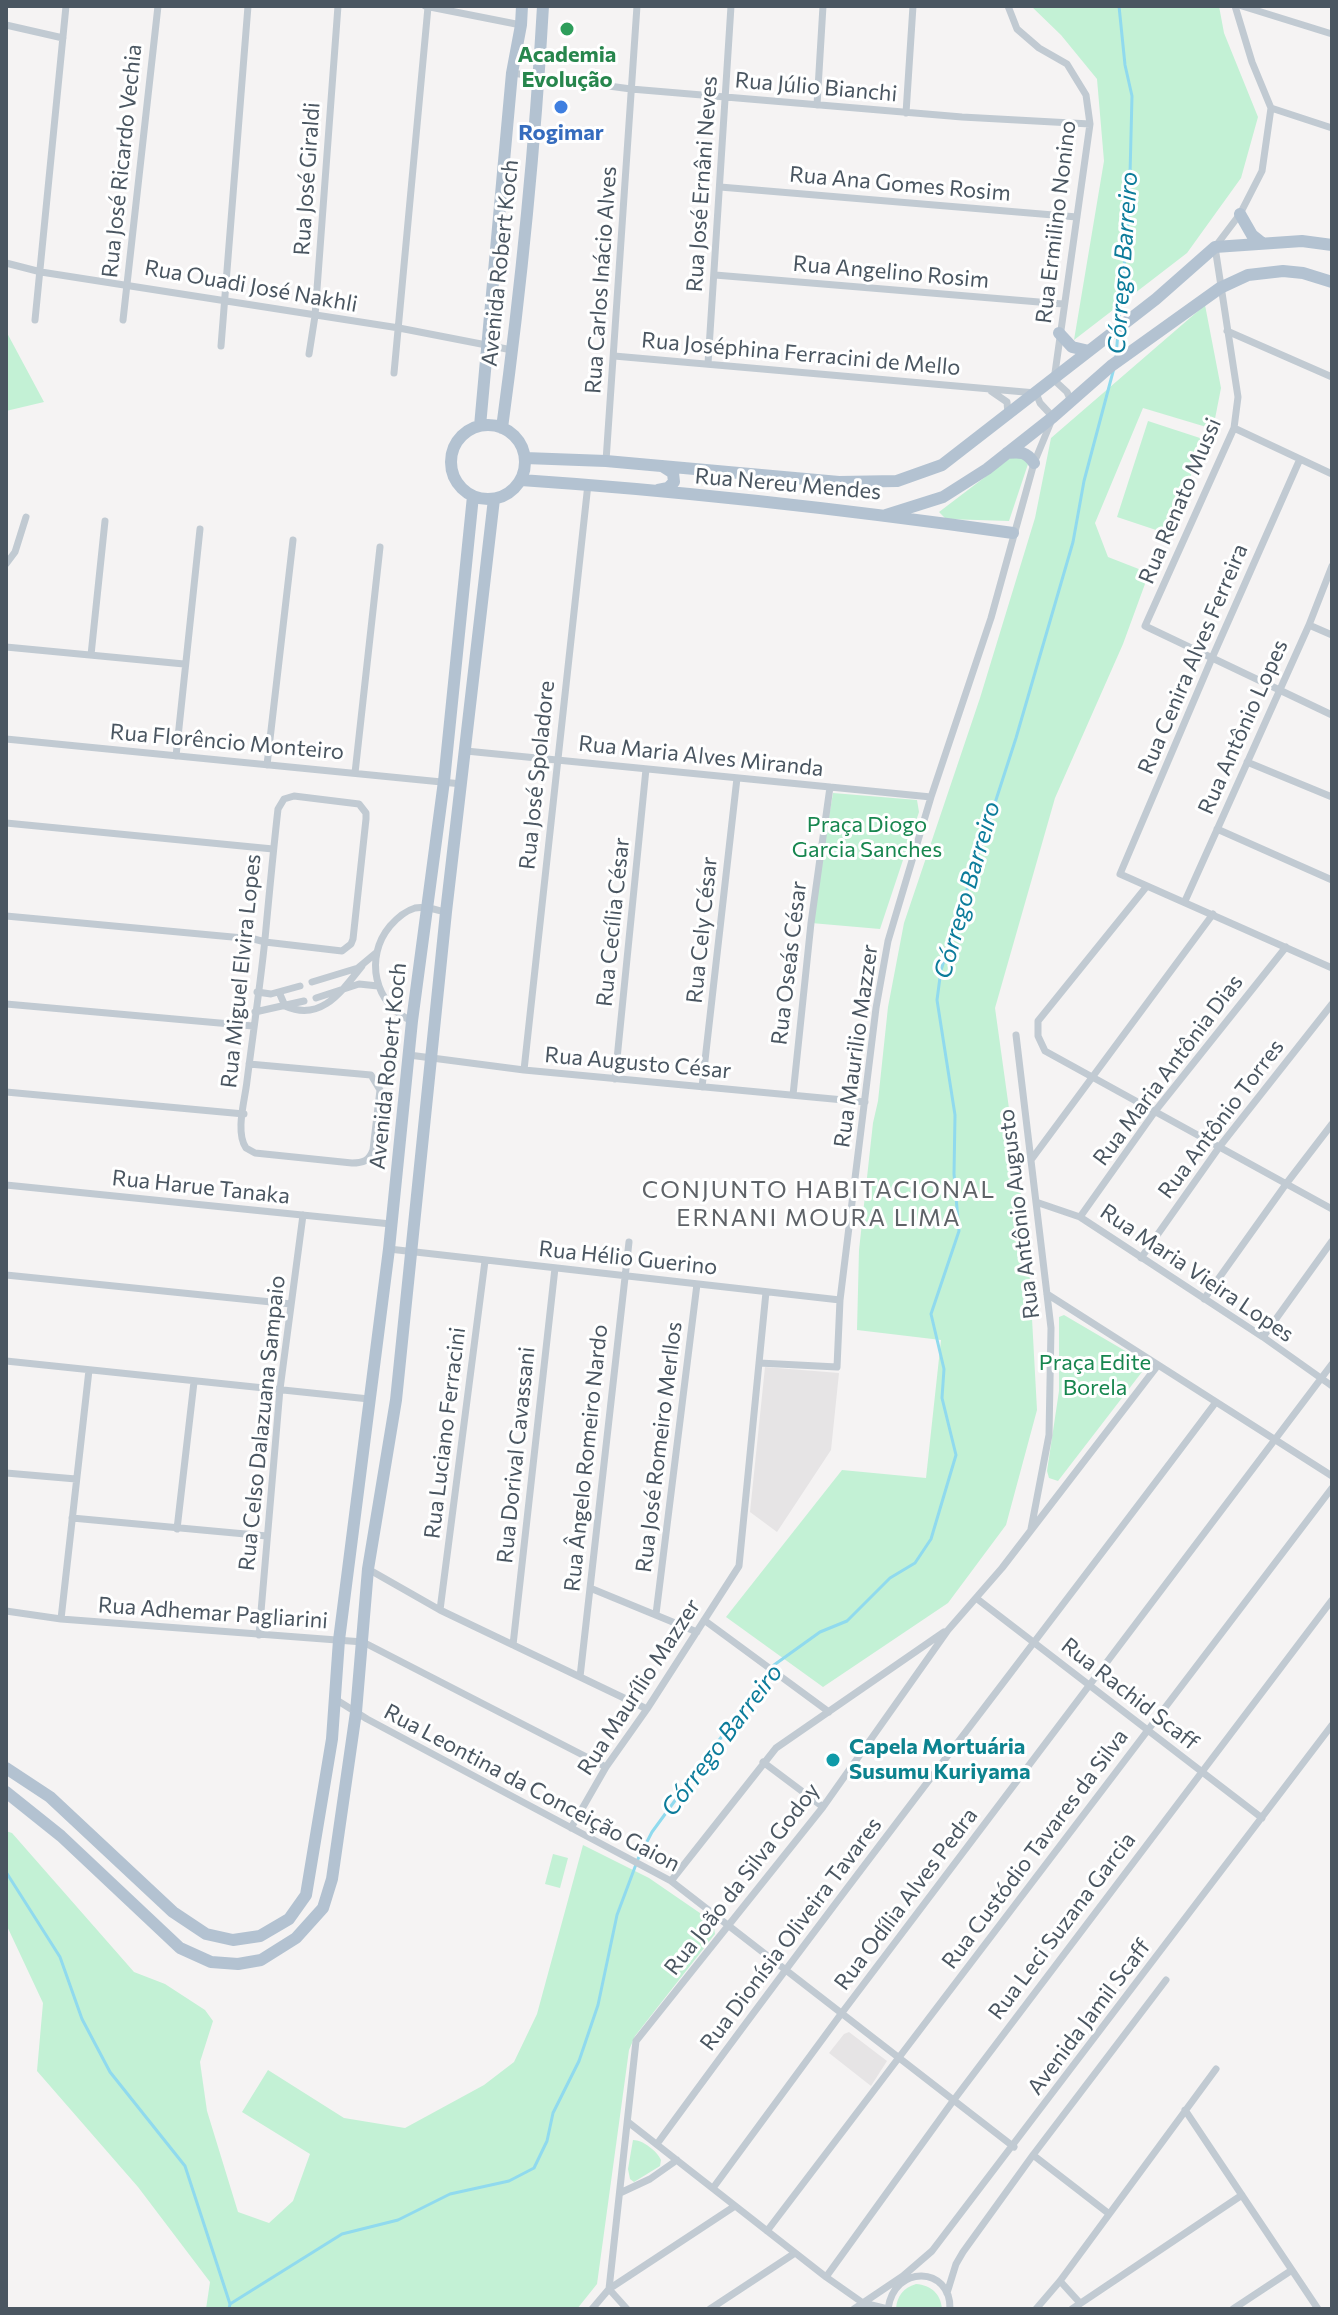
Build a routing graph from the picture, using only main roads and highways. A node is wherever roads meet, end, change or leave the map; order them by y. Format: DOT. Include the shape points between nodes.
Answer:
graph roads {
  1 [pos="522,6"];
  2 [pos="543,6"];
  3 [pos="1240,214"];
  4 [pos="1262,243"];
  5 [pos="1332,245"];
  6 [pos="1332,282"];
  7 [pos="1059,333"];
  8 [pos="1089,351"];
  9 [pos="480,426"];
  10 [pos="502,428"];
  11 [pos="1007,453"];
  12 [pos="525,458"];
  13 [pos="1034,463"];
  14 [pos="662,466"];
  15 [pos="521,480"];
  16 [pos="643,490"];
  17 [pos="473,496"];
  18 [pos="494,499"];
  19 [pos="886,515"];
  20 [pos="1013,533"];
  21 [pos="6,1768"];
  22 [pos="6,1792"];
  1 -- 9 [label="main road, Avenida Robert Koch"];
  2 -- 10 [label="main road, Avenida Robert Koch"];
  3 -- 4 [label="main road"];
  4 -- 5 [label="main road"];
  4 -- 8 [label="main road, Rua Nereu Mendes" via="1215,247"];
  6 -- 11 [label="main road, Rua Nereu Mendes" via="1295,271 1270,271 1220,288 1111,366"];
  7 -- 8 [label="main road" via="1067,343"];
  8 -- 14 [label="main road, Rua Nereu Mendes" via="942,465 897,481 839,482"];
  9 -- 10 [label="main road"];
  9 -- 17 [label="main road" via="460,437 451,458 456,481"];
  10 -- 12 [label="main road" via="517,440"];
  11 -- 13 [label="main road" via="1021,452"];
  11 -- 19 [label="main road, Rua Nereu Mendes" via="943,497"];
  12 -- 14 [label="main road, Rua Nereu Mendes"];
  12 -- 15 [label="main road"];
  14 -- 16 [label="main road" via="673,473 671,486"];
  15 -- 16 [label="main road, Rua Nereu Mendes"];
  15 -- 18 [label="main road"];
  16 -- 19 [label="main road, Rua Nereu Mendes"];
  17 -- 18 [label="main road"];
  17 -- 21 [label="main road, Avenida Robert Koch" via="389,1249 325,1784 306,1895 289,1919 260,1936 233,1940 206,1934 173,1912 50,1797"];
  18 -- 22 [label="main road, Avenida Robert Koch" via="396,1400 368,1569 356,1712 332,1879 323,1908 296,1938 261,1960 211,1962 180,1948"];
  19 -- 20 [label="main road"];
}
